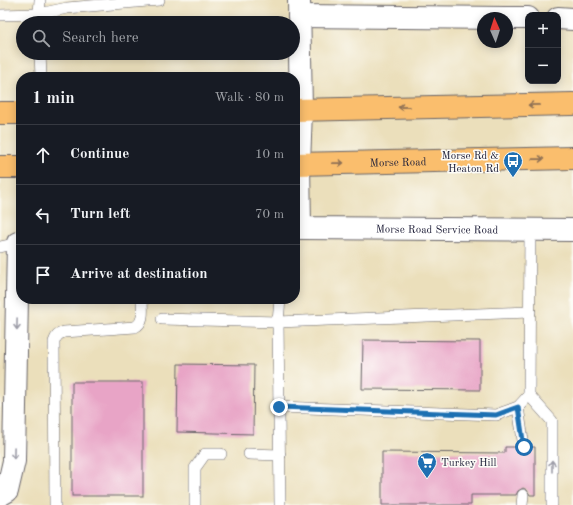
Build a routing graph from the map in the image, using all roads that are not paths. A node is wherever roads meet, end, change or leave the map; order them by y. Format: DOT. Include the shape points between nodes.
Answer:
graph roads {
  1 [pos="40,0"];
  2 [pos="159,0"];
  3 [pos="110,2"];
  4 [pos="299,8"];
  5 [pos="0,15"];
  6 [pos="16,16"];
  7 [pos="40,16"];
  8 [pos="45,16"];
  9 [pos="477,17"];
  10 [pos="513,18"];
  11 [pos="525,18"];
  12 [pos="561,18"];
  13 [pos="573,18"];
  14 [pos="40,60"];
  15 [pos="298,60"];
  16 [pos="41,72"];
  17 [pos="298,72"];
  18 [pos="573,104"];
  19 [pos="300,110"];
  20 [pos="0,113"];
  21 [pos="16,113"];
  22 [pos="573,158"];
  23 [pos="300,164"];
  24 [pos="0,167"];
  25 [pos="16,167"];
  26 [pos="530,230"];
  27 [pos="573,230"];
  28 [pos="300,231"];
  29 [pos="13,244"];
  30 [pos="142,304"];
  31 [pos="280,304"];
  32 [pos="530,312"];
  33 [pos="162,319"];
  34 [pos="278,322"];
  35 [pos="529,395"];
  36 [pos="279,407"];
  37 [pos="518,407"];
  38 [pos="524,447"];
  39 [pos="221,454"];
  40 [pos="249,454"];
  41 [pos="280,455"];
  42 [pos="0,495"];
  43 [pos="55,505"];
  44 [pos="195,505"];
  45 [pos="280,505"];
  46 [pos="552,505"];
  1 -- 7 [label="lane"];
  2 -- 3 [label="lane"];
  3 -- 8 [label="lane" via="67,8"];
  4 -- 9 [label="street"];
  5 -- 6 [label="lane"];
  10 -- 11 [label="street"];
  12 -- 13 [label="street"];
  14 -- 16 [label="lane"];
  15 -- 17 [label="street, Morse Road Service Road"];
  18 -- 19 [label="main road, one-way"];
  20 -- 21 [label="main road"];
  23 -- 22 [label="main road, Morse Road, one-way"];
  24 -- 25 [label="main road"];
  26 -- 27 [label="street, Morse Road Service Road"];
  26 -- 28 [label="street, Morse Road Service Road"];
  26 -- 32 [label="lane"];
  29 -- 42 [label="street, one-way" via="14,461 6,491"];
  30 -- 43 [label="lane" via="142,320 135,327 64,332 56,337"];
  31 -- 34 [label="lane"];
  32 -- 34 [label="lane"];
  32 -- 35 [label="lane"];
  33 -- 34 [label="lane"];
  34 -- 36 [label="lane"];
  35 -- 37 [label="lane"];
  46 -- 35 [label="lane, one-way" via="552,420"];
  36 -- 37 [label="lane" via="496,415"];
  36 -- 41 [label="lane"];
  37 -- 38 [label="lane"];
  39 -- 44 [label="lane" via="205,454 195,468"];
  40 -- 41 [label="lane"];
  41 -- 45 [label="lane"];
}
